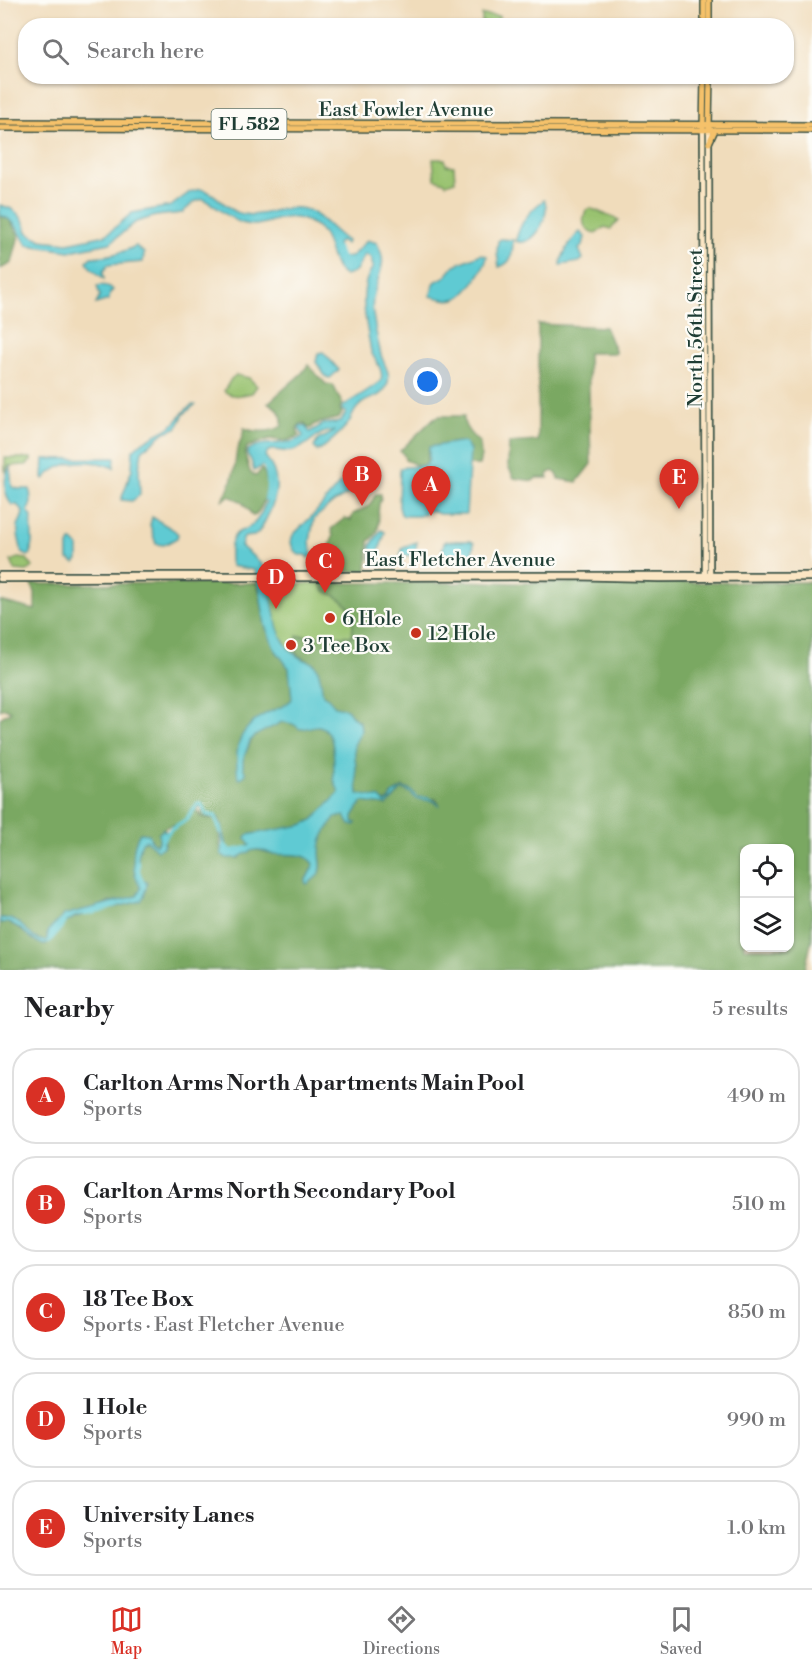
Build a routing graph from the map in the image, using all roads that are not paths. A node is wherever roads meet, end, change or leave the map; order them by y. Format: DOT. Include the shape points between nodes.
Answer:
graph roads {
  1 [pos="704,0"];
  2 [pos="709,0"];
  3 [pos="704,18"];
  4 [pos="709,18"];
  5 [pos="704,84"];
  6 [pos="709,84"];
  7 [pos="0,122"];
  8 [pos="481,125"];
  9 [pos="647,125"];
  10 [pos="787,125"];
  11 [pos="812,125"];
  12 [pos="706,127"];
  13 [pos="0,128"];
  14 [pos="441,130"];
  15 [pos="618,130"];
  16 [pos="757,130"];
  17 [pos="780,130"];
  18 [pos="812,130"];
  19 [pos="709,143"];
  20 [pos="704,480"];
  21 [pos="710,493"];
  22 [pos="707,500"];
  23 [pos="0,577"];
  24 [pos="707,577"];
  25 [pos="812,577"];
  1 -- 3 [label="main road"];
  2 -- 4 [label="main road"];
  5 -- 12 [label="main road"];
  6 -- 12 [label="main road, North 56th Street"];
  7 -- 8 [label="main road, East Fowler Avenue / FL 582"];
  8 -- 9 [label="main road, East Fowler Avenue / FL 582"];
  8 -- 14 [label="main road"];
  9 -- 12 [label="main road, East Fowler Avenue / FL 582"];
  9 -- 15 [label="main road"];
  10 -- 11 [label="main road, East Fowler Avenue / FL 582"];
  10 -- 12 [label="main road, East Fowler Avenue / FL 582"];
  10 -- 16 [label="main road"];
  11 -- 17 [label="main road"];
  12 -- 15 [label="main road, East Fowler Avenue / FL 582"];
  12 -- 16 [label="main road, East Fowler Avenue / FL 582"];
  12 -- 19 [label="main road"];
  12 -- 20 [label="main road, North 56th Street"];
  13 -- 14 [label="main road, East Fowler Avenue / FL 582"];
  14 -- 15 [label="main road, East Fowler Avenue / FL 582"];
  16 -- 17 [label="main road, East Fowler Avenue / FL 582"];
  17 -- 18 [label="main road, East Fowler Avenue / FL 582"];
  19 -- 21 [label="main road, North 56th Street"];
  20 -- 21 [label="main road" via="709,482"];
  20 -- 22 [label="main road, North 56th Street"];
  21 -- 22 [label="main road, North 56th Street"];
  22 -- 24 [label="main road, North 56th Street"];
  23 -- 24 [label="main road, East Fletcher Avenue"];
  24 -- 25 [label="main road, East Fletcher Avenue"];
}
